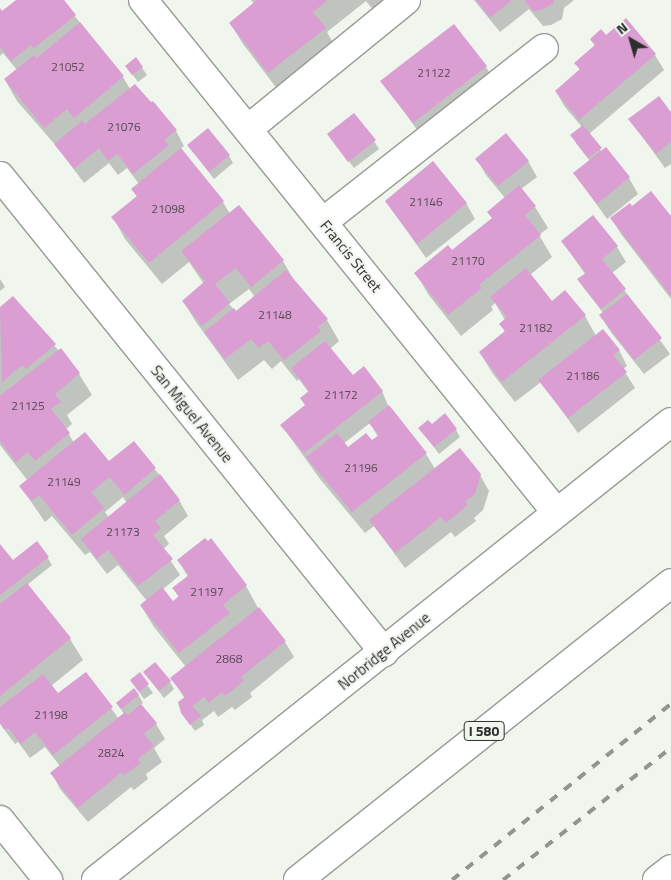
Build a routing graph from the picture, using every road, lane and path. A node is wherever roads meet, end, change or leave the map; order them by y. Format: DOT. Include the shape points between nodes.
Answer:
graph roads {
  1 [pos="143,0"];
  2 [pos="406,0"];
  3 [pos="544,48"];
  4 [pos="248,129"];
  5 [pos="0,176"];
  6 [pos="323,222"];
  7 [pos="671,422"];
  8 [pos="557,513"];
  9 [pos="671,583"];
  10 [pos="384,652"];
  11 [pos="0,820"];
  12 [pos="671,869"];
  13 [pos="48,880"];
  14 [pos="96,880"];
  15 [pos="298,880"];
  16 [pos="657,880"];
  1 -- 4 [label="main road, Francis Street"];
  2 -- 4 [label="main road"];
  3 -- 6 [label="main road"];
  4 -- 6 [label="main road, Francis Street"];
  5 -- 10 [label="main road, San Miguel Avenue"];
  6 -- 8 [label="main road, Francis Street"];
  7 -- 8 [label="main road, Norbridge Avenue"];
  8 -- 10 [label="main road, Norbridge Avenue"];
  9 -- 15 [label="main road, I 580"];
  10 -- 14 [label="main road, Norbridge Avenue"];
  11 -- 13 [label="main road"];
  12 -- 16 [label="main road"];
}
